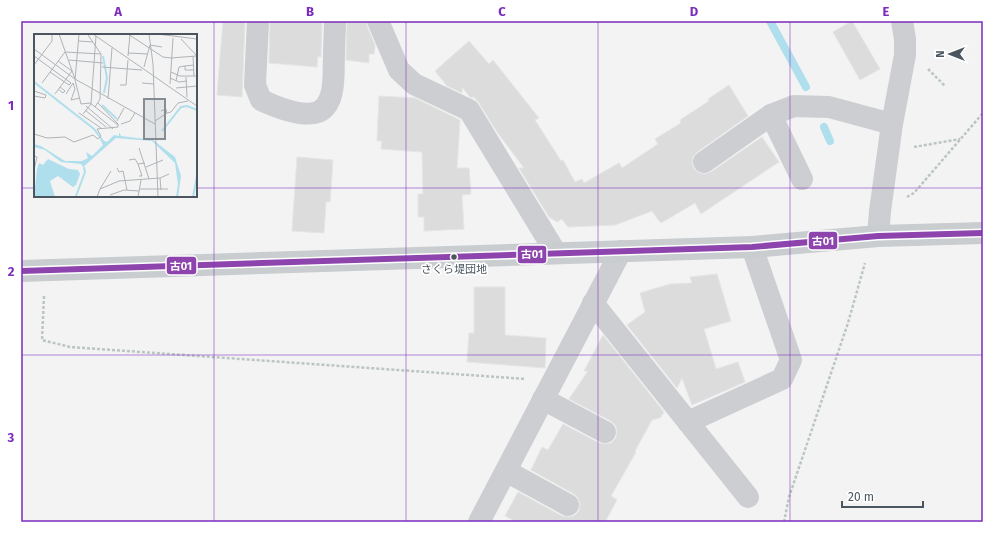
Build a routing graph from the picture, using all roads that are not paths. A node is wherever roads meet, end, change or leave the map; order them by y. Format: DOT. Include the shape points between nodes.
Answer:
graph roads {
  1 [pos="258,21"];
  2 [pos="335,21"];
  3 [pos="378,21"];
  4 [pos="902,21"];
  5 [pos="771,116"];
  6 [pos="892,124"];
  7 [pos="704,162"];
  8 [pos="802,179"];
  9 [pos="983,233"];
  10 [pos="878,236"];
  11 [pos="752,247"];
  12 [pos="621,251"];
  13 [pos="556,253"];
  14 [pos="21,271"];
  15 [pos="593,303"];
  16 [pos="548,390"];
  17 [pos="688,422"];
  18 [pos="605,432"];
  19 [pos="506,471"];
  20 [pos="748,497"];
  21 [pos="568,505"];
  22 [pos="479,522"];
  1 -- 2 [label="street" via="255,85 261,100 285,110 306,113 318,112 326,106 331,96 334,82"];
  3 -- 13 [label="street" via="399,70 414,84 469,110"];
  4 -- 6 [label="street" via="905,55"];
  5 -- 6 [label="street" via="794,106 829,107"];
  5 -- 7 [label="street"];
  5 -- 8 [label="street"];
  6 -- 10 [label="street"];
  9 -- 10 [label="main road"];
  10 -- 11 [label="main road"];
  11 -- 12 [label="main road"];
  11 -- 17 [label="street" via="791,360 782,379"];
  12 -- 13 [label="main road"];
  12 -- 15 [label="street"];
  13 -- 14 [label="main road"];
  15 -- 16 [label="street"];
  15 -- 17 [label="street"];
  16 -- 18 [label="street"];
  16 -- 19 [label="street"];
  17 -- 20 [label="street"];
  19 -- 21 [label="street"];
  19 -- 22 [label="street"];
}
